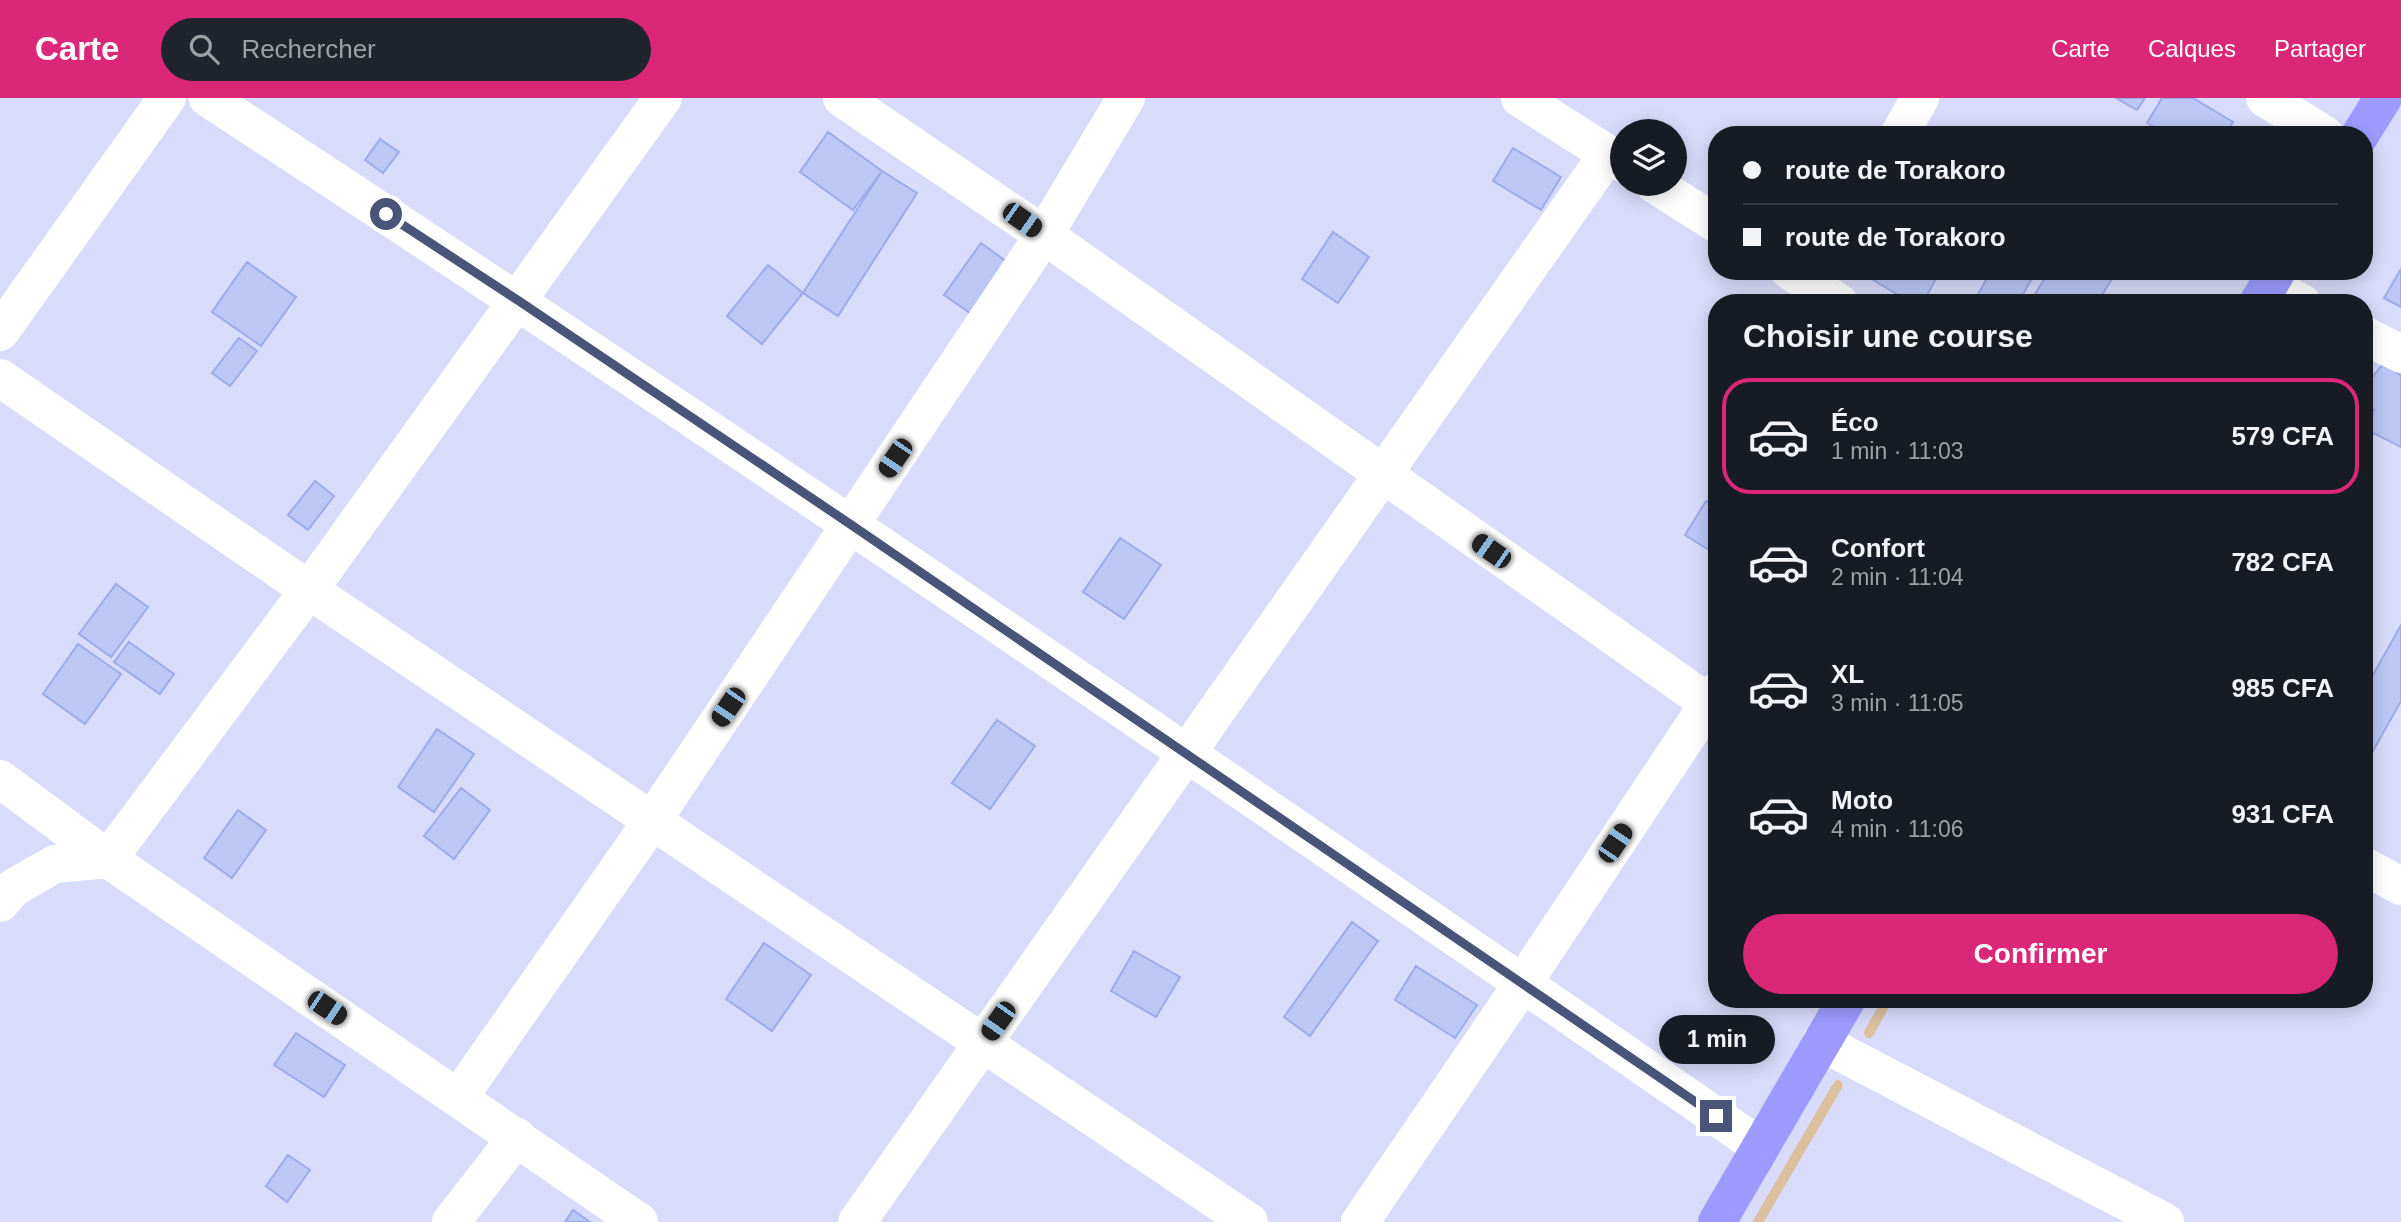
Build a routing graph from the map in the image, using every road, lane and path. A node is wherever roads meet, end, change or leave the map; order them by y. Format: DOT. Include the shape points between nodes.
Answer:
graph roads {
  1 [pos="167,98"];
  2 [pos="208,98"];
  3 [pos="663,98"];
  4 [pos="842,98"];
  5 [pos="1126,98"];
  6 [pos="1520,98"];
  7 [pos="1920,98"];
  8 [pos="2265,98"];
  9 [pos="2382,98"];
  10 [pos="1904,126"];
  11 [pos="2310,126"];
  12 [pos="2365,126"];
  13 [pos="1610,156"];
  14 [pos="1610,166"];
  15 [pos="1673,196"];
  16 [pos="1708,218"];
  17 [pos="1044,235"];
  18 [pos="2268,286"];
  19 [pos="2284,294"];
  20 [pos="519,301"];
  21 [pos="0,331"];
  22 [pos="2373,340"];
  23 [pos="2401,354"];
  24 [pos="0,379"];
  25 [pos="1383,474"];
  26 [pos="850,524"];
  27 [pos="309,590"];
  28 [pos="1708,697"];
  29 [pos="1708,710"];
  30 [pos="1187,753"];
  31 [pos="0,779"];
  32 [pos="652,821"];
  33 [pos="108,859"];
  34 [pos="2373,871"];
  35 [pos="2401,886"];
  36 [pos="0,903"];
  37 [pos="1522,983"];
  38 [pos="1842,1008"];
  39 [pos="1822,1042"];
  40 [pos="982,1044"];
  41 [pos="459,1097"];
  42 [pos="517,1137"];
  43 [pos="1759,1146"];
  44 [pos="452,1222"];
  45 [pos="639,1222"];
  46 [pos="857,1222"];
  47 [pos="1249,1222"];
  48 [pos="1360,1222"];
  49 [pos="1717,1222"];
  50 [pos="2165,1222"];
  1 -- 21 [label="street"];
  2 -- 20 [label="street"];
  3 -- 20 [label="street"];
  4 -- 17 [label="street"];
  5 -- 17 [label="street"];
  6 -- 13 [label="street"];
  7 -- 10 [label="street"];
  8 -- 11 [label="street"];
  9 -- 12 [label="main road"];
  14 -- 25 [label="street"];
  15 -- 16 [label="street"];
  17 -- 25 [label="street"];
  17 -- 26 [label="street"];
  18 -- 19 [label="street"];
  20 -- 26 [label="street"];
  20 -- 27 [label="street"];
  22 -- 23 [label="street"];
  24 -- 27 [label="street"];
  25 -- 28 [label="street"];
  25 -- 30 [label="street"];
  26 -- 30 [label="street"];
  26 -- 32 [label="street"];
  27 -- 32 [label="street"];
  27 -- 33 [label="street"];
  29 -- 37 [label="street"];
  30 -- 37 [label="street"];
  30 -- 40 [label="street"];
  31 -- 33 [label="street"];
  32 -- 40 [label="street"];
  32 -- 41 [label="street"];
  33 -- 36 [label="street" via="55,864 13,888"];
  33 -- 41 [label="street"];
  34 -- 35 [label="street"];
  37 -- 43 [label="street"];
  37 -- 48 [label="street"];
  38 -- 39 [label="main road"];
  39 -- 43 [label="main road"];
  39 -- 50 [label="street"];
  40 -- 46 [label="street"];
  40 -- 47 [label="street"];
  41 -- 42 [label="street"];
  42 -- 44 [label="street"];
  42 -- 45 [label="street"];
  43 -- 49 [label="main road"];
}
